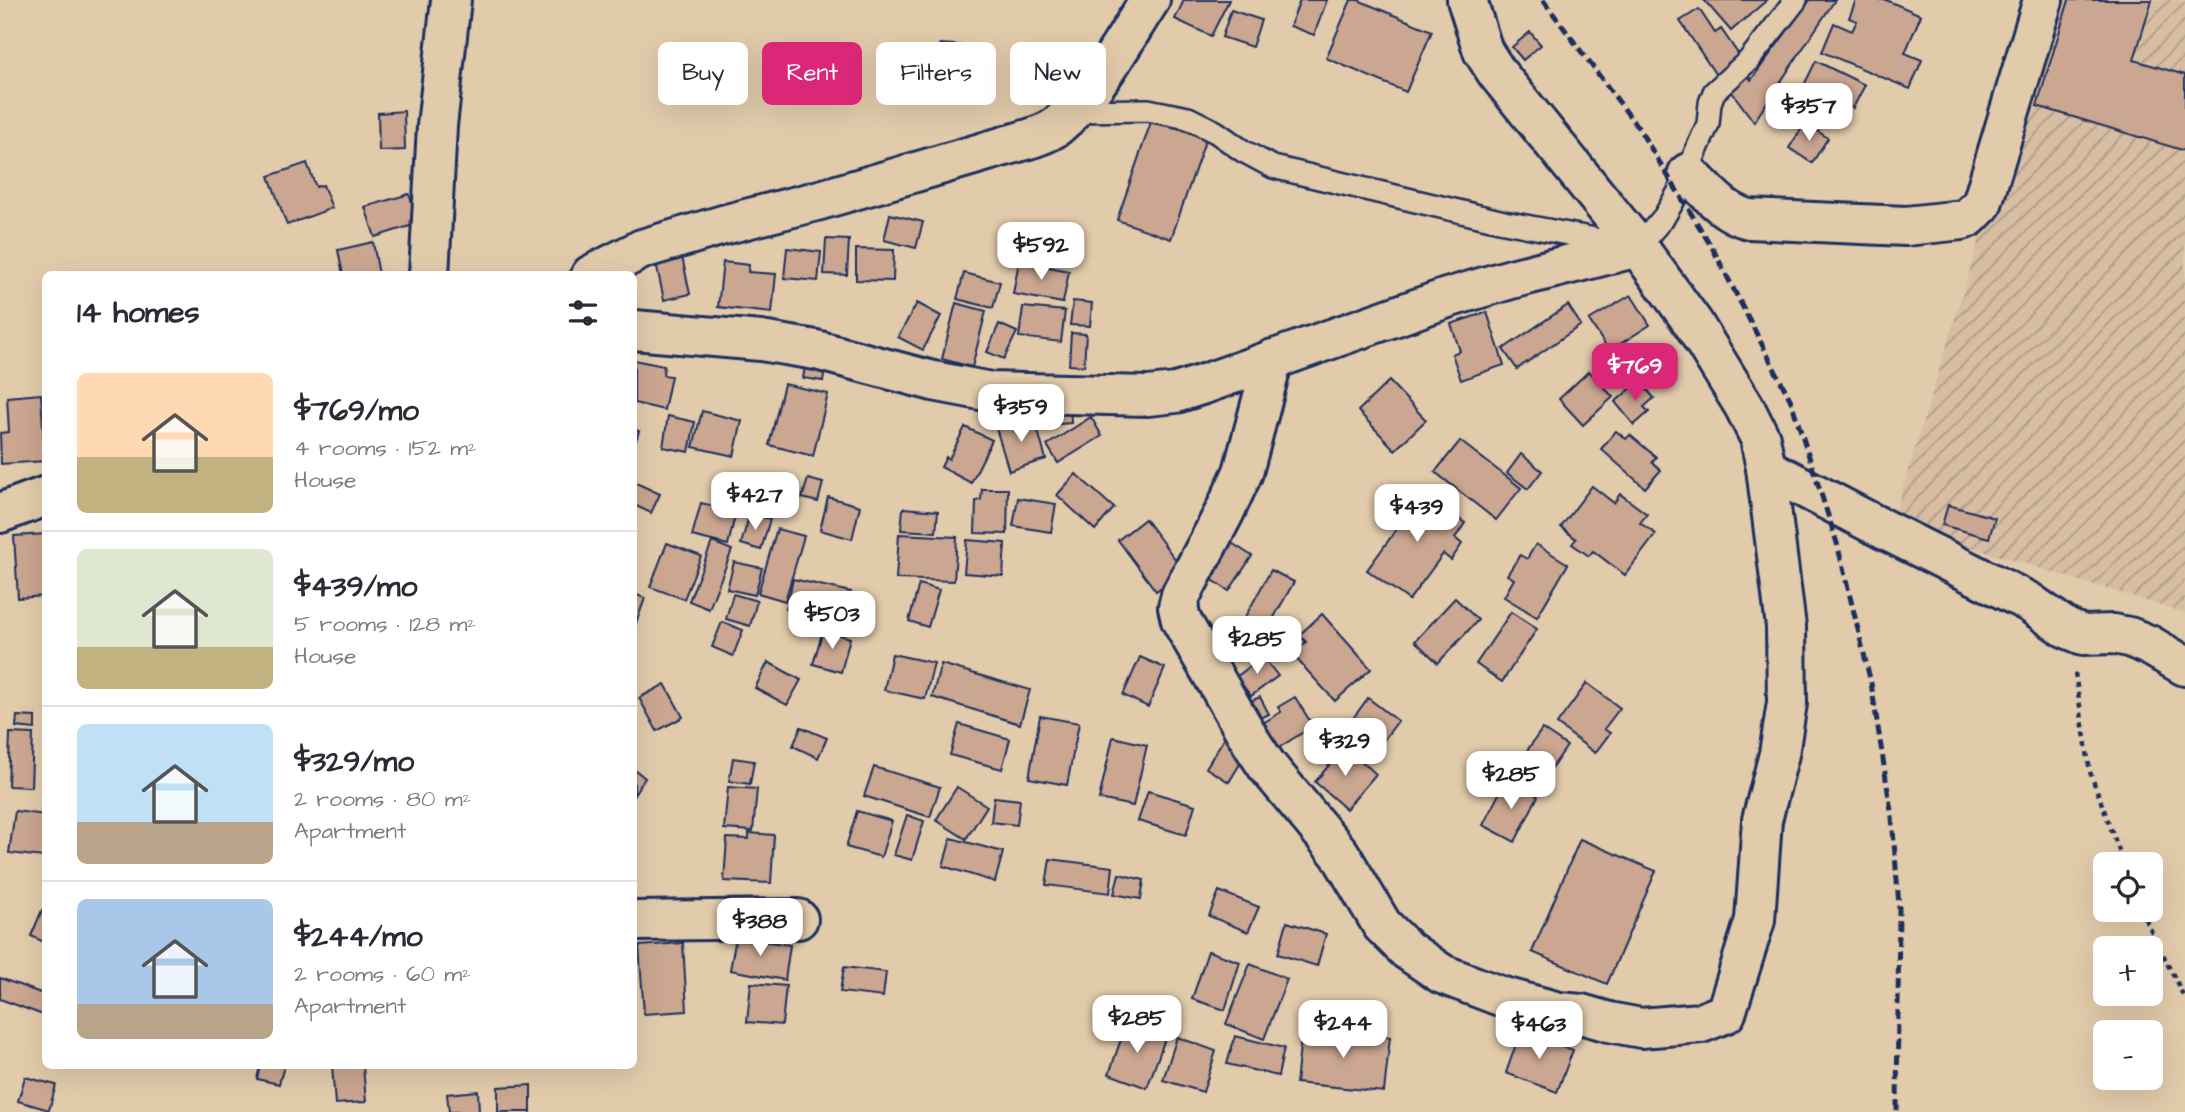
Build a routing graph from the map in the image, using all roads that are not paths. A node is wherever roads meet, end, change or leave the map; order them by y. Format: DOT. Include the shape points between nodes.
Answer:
graph roads {
  1 [pos="451,0"];
  2 [pos="1150,0"];
  3 [pos="1467,0"];
  4 [pos="1796,0"];
  5 [pos="2043,0"];
  6 [pos="1073,111"];
  7 [pos="1688,173"];
  8 [pos="1638,247"];
  9 [pos="429,271"];
  10 [pos="599,271"];
  11 [pos="637,330"];
  12 [pos="1273,359"];
  13 [pos="1766,468"];
  14 [pos="42,497"];
  15 [pos="0,513"];
  16 [pos="2185,666"];
  17 [pos="797,919"];
  18 [pos="637,921"];
  1 -- 9 [label="street" via="437,126"];
  2 -- 6 [label="street"];
  3 -- 8 [label="street" via="1483,51 1497,73"];
  4 -- 7 [label="lane" via="1749,60 1714,92 1708,124"];
  5 -- 7 [label="street" via="1982,204 1969,217 1906,226 1749,219 1724,208"];
  6 -- 8 [label="lane" via="1148,110 1188,118 1273,167 1504,222"];
  6 -- 10 [label="street" via="1054,128 1032,138 642,249"];
  7 -- 8 [label="lane" via="1664,217"];
  8 -- 12 [label="street" via="1447,298"];
  8 -- 13 [label="street" via="1693,323 1744,406 1760,438"];
  11 -- 12 [label="street" via="816,350 990,392 1176,393"];
  12 -- 13 [label="street" via="1243,472 1181,595 1181,620 1253,746 1340,854 1382,925 1407,950 1442,974 1559,1012 1641,1028 1701,1023 1726,1013 1755,920 1762,820 1787,702 1786,626"];
  13 -- 16 [label="street" via="2029,602 2066,628 2083,635 2129,637"];
  14 -- 15 [label="street"];
  17 -- 18 [label="street"];
}
